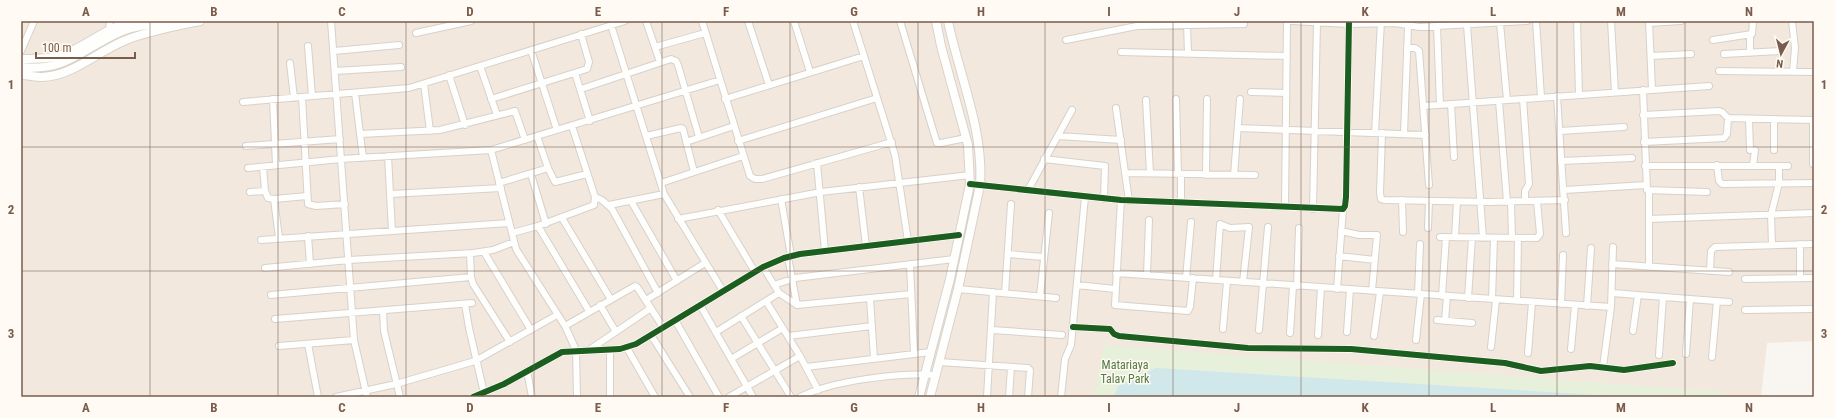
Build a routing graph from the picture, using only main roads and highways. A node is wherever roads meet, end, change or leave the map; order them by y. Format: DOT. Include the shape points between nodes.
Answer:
graph roads {
  1 [pos="133,21"];
  2 [pos="170,21"];
  3 [pos="200,21"];
  4 [pos="936,21"];
  5 [pos="948,21"];
  6 [pos="109,25"];
  7 [pos="21,59"];
  8 [pos="21,67"];
  9 [pos="21,75"];
  10 [pos="919,397"];
  11 [pos="930,397"];
  1 -- 6 [label="main road"];
  2 -- 8 [label="main road" via="121,31 68,62 50,67"];
  3 -- 9 [label="main road" via="127,39 83,63 56,74 42,77"];
  4 -- 10 [label="main road" via="966,138 970,184"];
  5 -- 11 [label="main road" via="979,147 980,185 958,289"];
  6 -- 7 [label="main road" via="67,53"];
}
